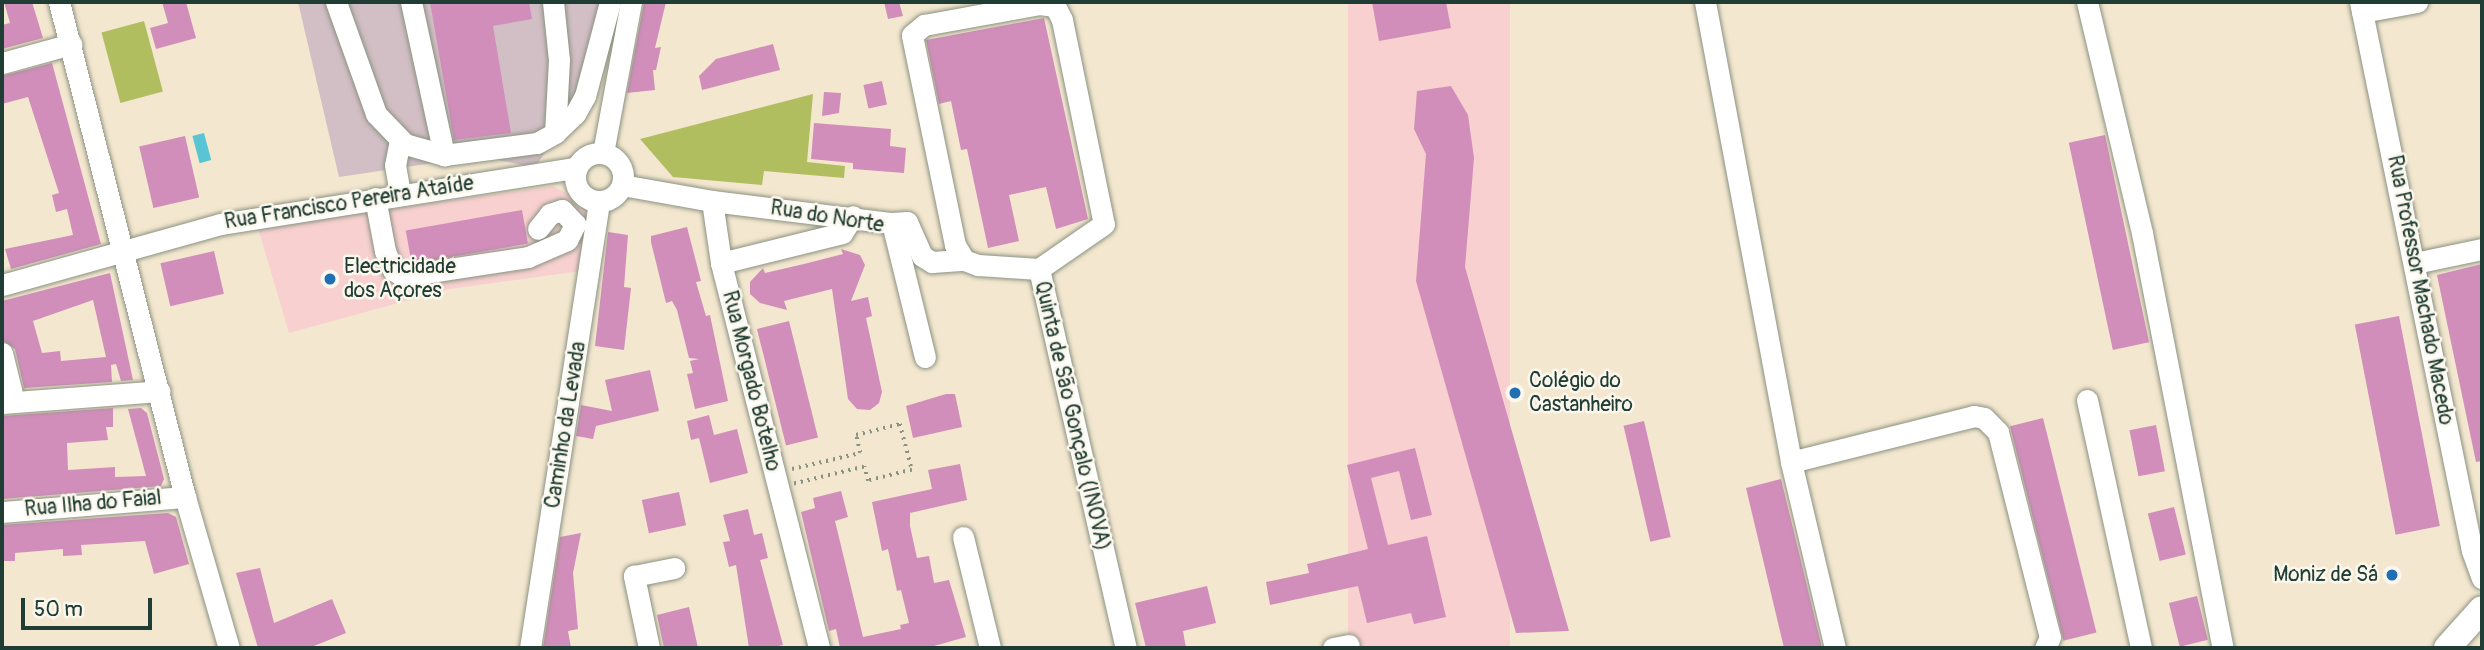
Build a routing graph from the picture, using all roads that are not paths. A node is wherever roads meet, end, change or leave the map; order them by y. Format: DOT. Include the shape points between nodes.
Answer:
graph roads {
  1 [pos="59,2"];
  2 [pos="336,2"];
  3 [pos="411,2"];
  4 [pos="553,2"];
  5 [pos="610,2"];
  6 [pos="631,2"];
  7 [pos="1705,2"];
  8 [pos="2087,2"];
  9 [pos="2417,2"];
  10 [pos="1046,3"];
  11 [pos="2361,7"];
  12 [pos="71,44"];
  13 [pos="2,63"];
  14 [pos="555,133"];
  15 [pos="400,140"];
  16 [pos="603,153"];
  17 [pos="444,155"];
  18 [pos="576,168"];
  19 [pos="622,185"];
  20 [pos="400,193"];
  21 [pos="375,198"];
  22 [pos="712,201"];
  23 [pos="599,202"];
  24 [pos="853,216"];
  25 [pos="892,223"];
  26 [pos="538,229"];
  27 [pos="2482,249"];
  28 [pos="125,250"];
  29 [pos="964,260"];
  30 [pos="721,263"];
  31 [pos="2415,263"];
  32 [pos="1039,269"];
  33 [pos="2,285"];
  34 [pos="2,353"];
  35 [pos="925,357"];
  36 [pos="159,391"];
  37 [pos="2087,400"];
  38 [pos="8,403"];
  39 [pos="1791,462"];
  40 [pos="185,497"];
  41 [pos="2,512"];
  42 [pos="963,537"];
  43 [pos="674,568"];
  44 [pos="2482,578"];
  45 [pos="2482,609"];
  46 [pos="2482,622"];
  47 [pos="229,648"];
  48 [pos="530,648"];
  49 [pos="649,648"];
  50 [pos="819,648"];
  51 [pos="990,648"];
  52 [pos="1126,648"];
  53 [pos="1835,648"];
  54 [pos="2045,648"];
  55 [pos="2141,648"];
  56 [pos="2223,648"];
  57 [pos="2448,648"];
  1 -- 12 [label="street"];
  2 -- 15 [label="street" via="365,95"];
  3 -- 17 [label="street"];
  4 -- 14 [label="street" via="559,60"];
  5 -- 14 [label="street" via="584,96"];
  6 -- 16 [label="street"];
  7 -- 39 [label="street"];
  8 -- 56 [label="street" via="2141,233"];
  9 -- 11 [label="street"];
  10 -- 29 [label="street" via="924,25 912,34 955,245"];
  10 -- 32 [label="street" via="1055,6 1062,20 1104,224"];
  11 -- 31 [label="street, Rua Professor Machado Macedo"];
  12 -- 13 [label="street"];
  12 -- 28 [label="street"];
  14 -- 17 [label="street" via="537,143"];
  15 -- 17 [label="street" via="423,153"];
  15 -- 20 [label="street" via="395,165"];
  16 -- 18 [label="street" via="590,155"];
  16 -- 19 [label="street" via="620,164"];
  18 -- 20 [label="street, Rua Francisco Pereira Ataíde"];
  18 -- 23 [label="street" via="577,188 586,198"];
  19 -- 22 [label="street"];
  19 -- 23 [label="street" via="614,197"];
  20 -- 21 [label="street, Rua Francisco Pereira Ataíde"];
  21 -- 26 [label="street" via="386,251 393,270 403,276 528,257 567,240 575,224 562,210 550,214"];
  21 -- 28 [label="street, Rua Francisco Pereira Ataíde" via="220,224"];
  22 -- 24 [label="street, Rua do Norte"];
  22 -- 30 [label="street, Rua Morgado Botelho"];
  23 -- 48 [label="street, Caminho da Levada"];
  24 -- 25 [label="street, Rua do Norte"];
  24 -- 30 [label="street" via="842,233"];
  25 -- 29 [label="street, Quinta de São Gonçalo (INOVA)" via="907,222 922,256 932,262"];
  25 -- 35 [label="street, Rua do Norte"];
  27 -- 31 [label="street"];
  28 -- 33 [label="street, Rua Francisco Pereira Ataíde"];
  28 -- 36 [label="street"];
  29 -- 32 [label="street, Quinta de São Gonçalo (INOVA)"];
  30 -- 50 [label="street, Rua Morgado Botelho"];
  31 -- 44 [label="street, Rua Professor Machado Macedo" via="2472,551"];
  32 -- 52 [label="street, Quinta de São Gonçalo (INOVA)"];
  34 -- 38 [label="street"];
  36 -- 38 [label="street"];
  36 -- 40 [label="street"];
  37 -- 55 [label="street"];
  39 -- 53 [label="street"];
  39 -- 54 [label="street" via="1974,416 1984,418 1998,432 2050,637"];
  40 -- 41 [label="street, Rua Ilha do Faial"];
  40 -- 47 [label="street"];
  42 -- 51 [label="street"];
  43 -- 49 [label="street" via="634,576"];
  45 -- 57 [label="main road"];
  46 -- 57 [label="main road"];
}
